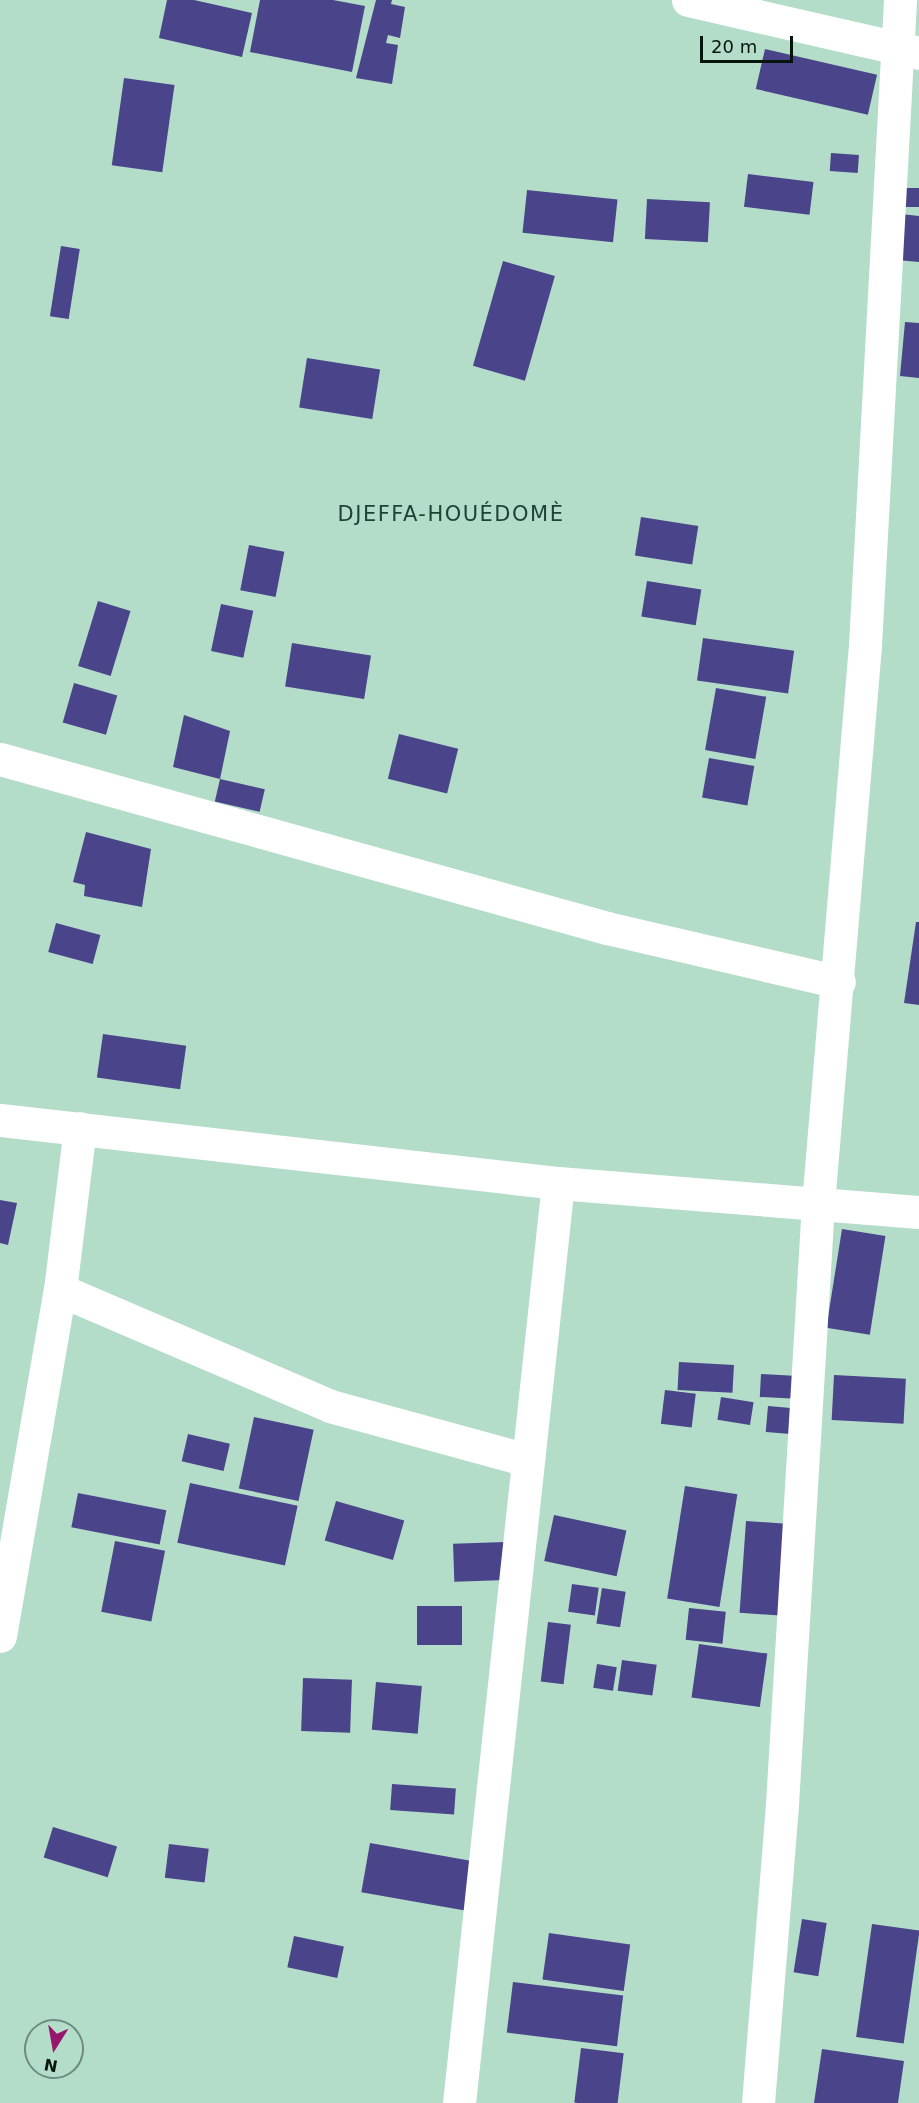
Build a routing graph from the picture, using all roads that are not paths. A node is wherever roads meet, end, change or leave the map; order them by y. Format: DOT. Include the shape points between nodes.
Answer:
graph roads {
  1 [pos="688,0"];
  2 [pos="900,0"];
  3 [pos="907,49"];
  4 [pos="0,759"];
  5 [pos="838,982"];
  6 [pos="0,1120"];
  7 [pos="80,1128"];
  8 [pos="558,1183"];
  9 [pos="818,1204"];
  10 [pos="919,1212"];
  11 [pos="60,1290"];
  12 [pos="528,1460"];
  13 [pos="0,1636"];
  14 [pos="459,2103"];
  15 [pos="759,2103"];
  1 -- 3 [label="street"];
  2 -- 3 [label="street"];
  3 -- 5 [label="street"];
  4 -- 5 [label="street" via="607,928"];
  5 -- 9 [label="street"];
  6 -- 7 [label="street"];
  7 -- 8 [label="street"];
  7 -- 11 [label="street"];
  8 -- 9 [label="street"];
  8 -- 12 [label="street"];
  9 -- 10 [label="street"];
  9 -- 15 [label="street" via="782,1804"];
  11 -- 12 [label="street" via="330,1406"];
  11 -- 13 [label="street"];
  12 -- 14 [label="street"];
}
